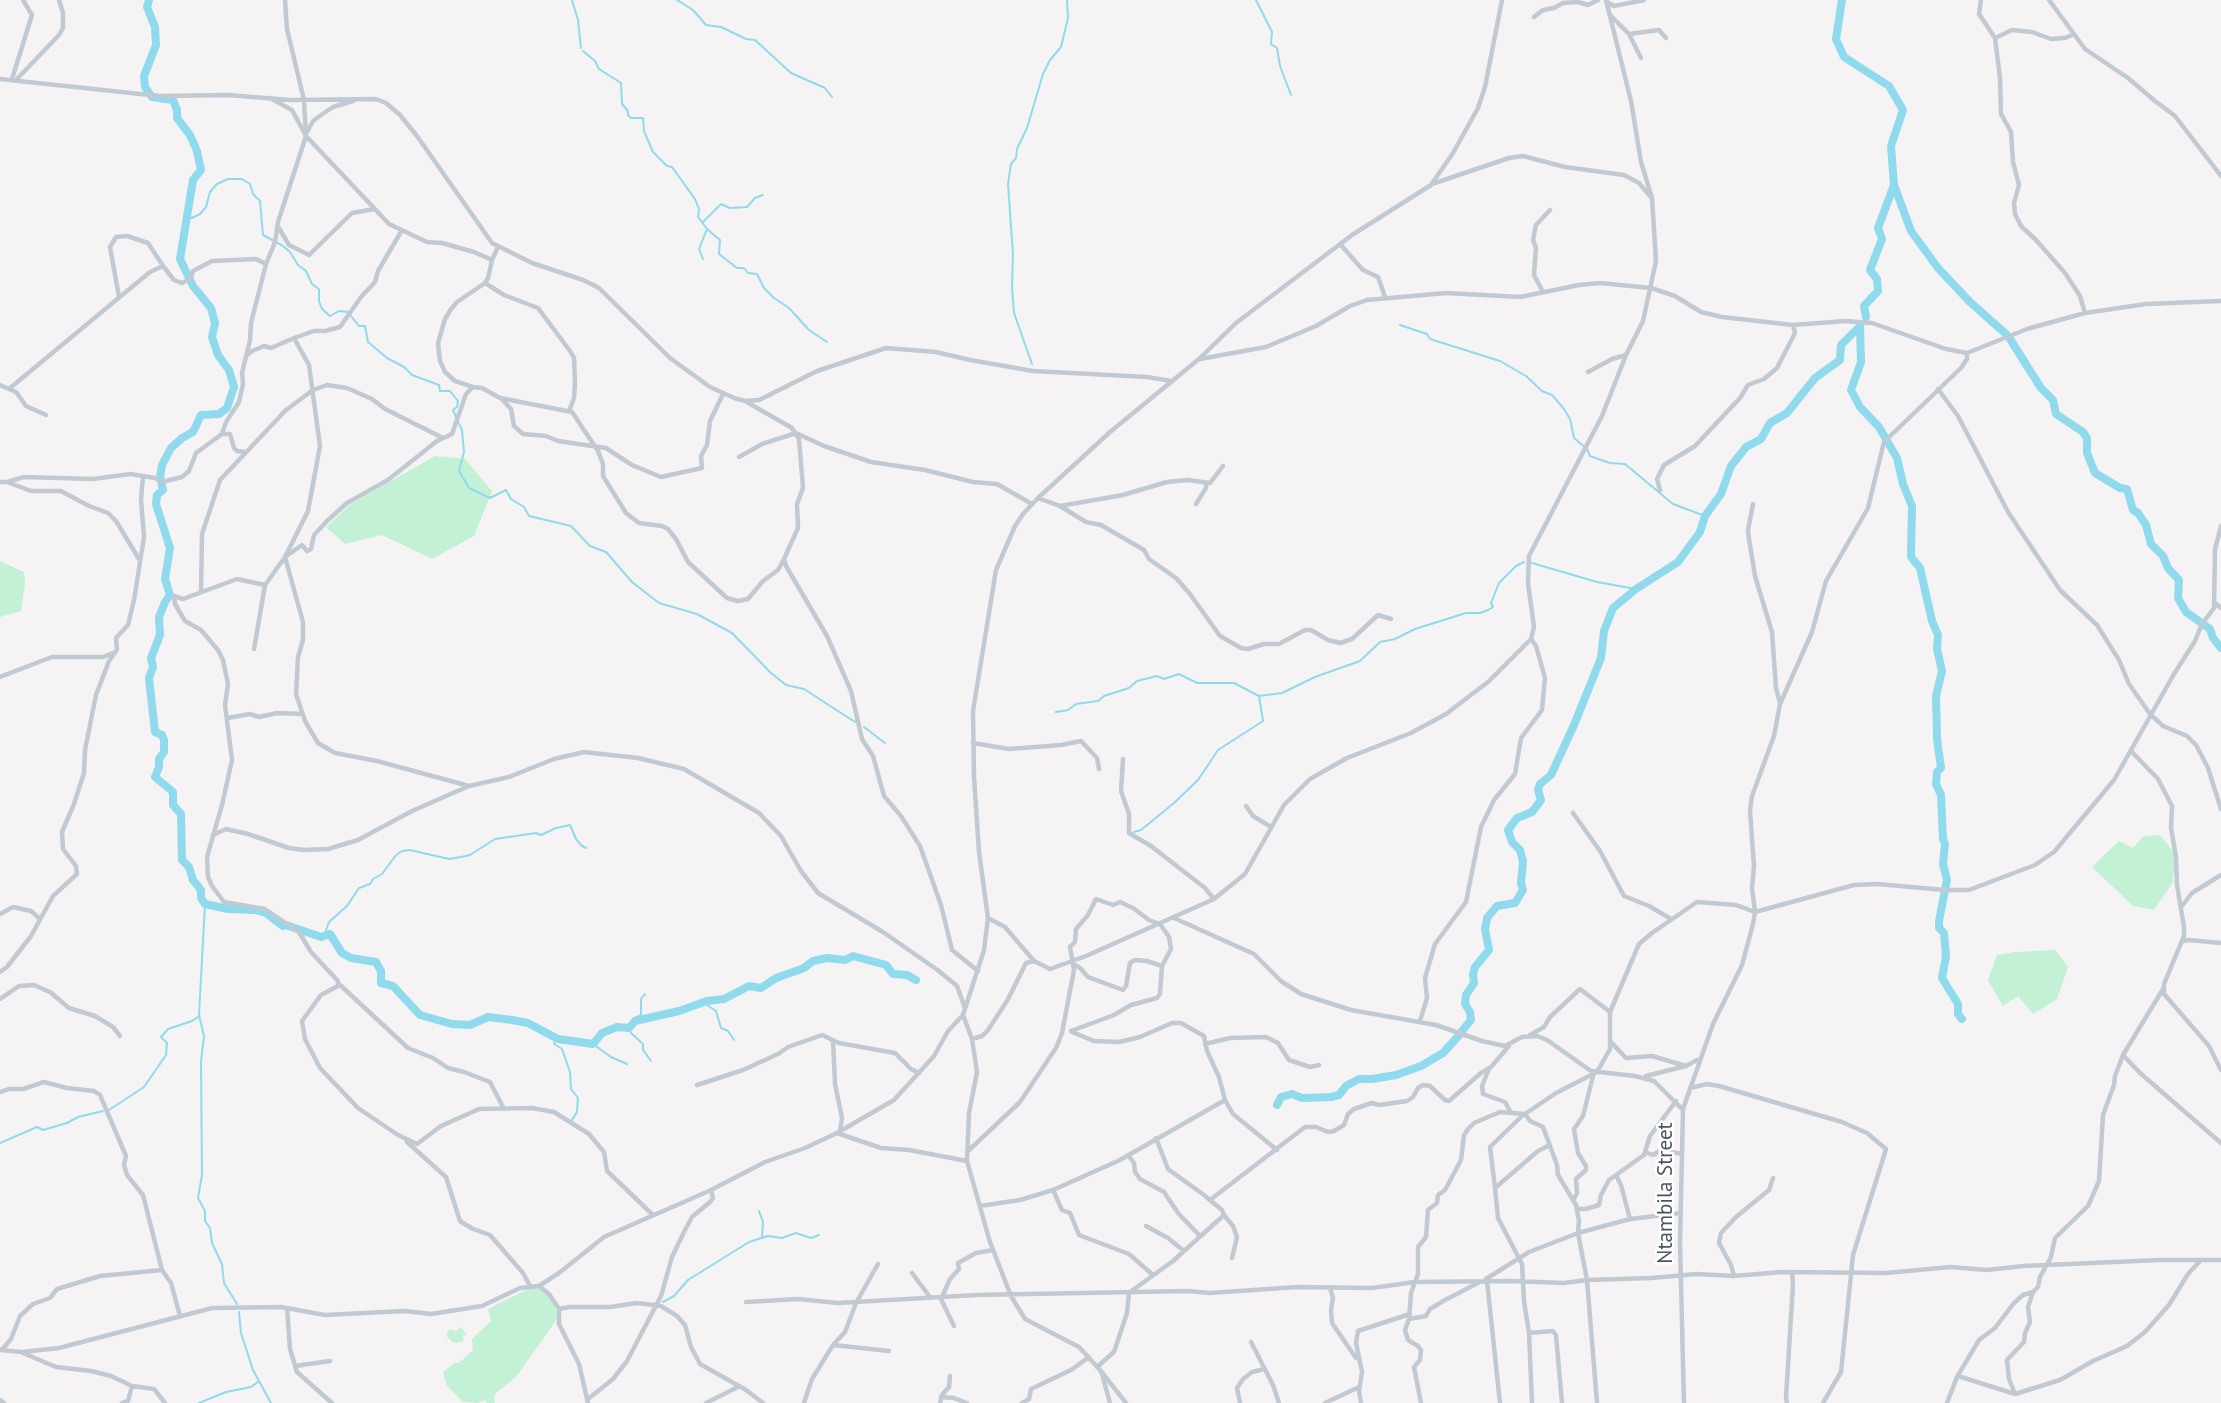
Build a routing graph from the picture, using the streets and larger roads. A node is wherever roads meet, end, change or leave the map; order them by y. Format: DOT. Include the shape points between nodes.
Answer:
graph roads {
  1 [pos="23,0"];
  2 [pos="59,0"];
  3 [pos="285,0"];
  4 [pos="1502,0"];
  5 [pos="1598,0"];
  6 [pos="1644,0"];
  7 [pos="1981,0"];
  8 [pos="2049,0"];
  9 [pos="1606,1"];
  10 [pos="1608,13"];
  11 [pos="1534,17"];
  12 [pos="1629,34"];
  13 [pos="2072,34"];
  14 [pos="1995,37"];
  15 [pos="1665,38"];
  16 [pos="1641,58"];
  17 [pos="0,79"];
  18 [pos="14,80"];
  19 [pos="267,96"];
  20 [pos="355,99"];
  21 [pos="304,100"];
  22 [pos="306,136"];
  23 [pos="2221,176"];
  24 [pos="1431,184"];
  25 [pos="1652,198"];
  26 [pos="374,209"];
  27 [pos="1550,210"];
  28 [pos="278,222"];
  29 [pos="402,230"];
  30 [pos="1340,244"];
  31 [pos="498,247"];
  32 [pos="492,260"];
  33 [pos="266,264"];
  34 [pos="163,266"];
  35 [pos="485,283"];
  36 [pos="1651,288"];
  37 [pos="1543,292"];
  38 [pos="119,298"];
  39 [pos="1385,298"];
  40 [pos="2221,301"];
  41 [pos="2085,313"];
  42 [pos="1793,325"];
  43 [pos="294,338"];
  44 [pos="1967,353"];
  45 [pos="1626,355"];
  46 [pos="246,356"];
  47 [pos="1199,359"];
  48 [pos="1588,372"];
  49 [pos="1172,381"];
  50 [pos="0,385"];
  51 [pos="473,387"];
  52 [pos="10,388"];
  53 [pos="1938,389"];
  54 [pos="313,390"];
  55 [pos="723,394"];
  56 [pos="500,398"];
  57 [pos="745,401"];
  58 [pos="569,411"];
  59 [pos="46,415"];
  60 [pos="222,433"];
  61 [pos="796,433"];
  62 [pos="444,438"];
  63 [pos="594,446"];
  64 [pos="246,452"];
  65 [pos="739,457"];
  66 [pos="1223,466"];
  67 [pos="143,477"];
  68 [pos="0,482"];
  69 [pos="7,482"];
  70 [pos="1206,483"];
  71 [pos="1660,490"];
  72 [pos="1038,498"];
  73 [pos="1032,504"];
  74 [pos="1196,504"];
  75 [pos="1753,504"];
  76 [pos="1060,506"];
  77 [pos="2221,526"];
  78 [pos="285,557"];
  79 [pos="784,559"];
  80 [pos="140,561"];
  81 [pos="265,585"];
  82 [pos="201,591"];
  83 [pos="2215,603"];
  84 [pos="2221,608"];
  85 [pos="1391,619"];
  86 [pos="1531,639"];
  87 [pos="254,649"];
  88 [pos="117,650"];
  89 [pos="0,677"];
  90 [pos="1780,704"];
  91 [pos="302,714"];
  92 [pos="2150,714"];
  93 [pos="228,719"];
  94 [pos="973,743"];
  95 [pos="2132,752"];
  96 [pos="1123,759"];
  97 [pos="1099,769"];
  98 [pos="469,786"];
  99 [pos="1246,806"];
  100 [pos="2221,809"];
  101 [pos="1573,813"];
  102 [pos="1270,827"];
  103 [pos="212,836"];
  104 [pos="2221,875"];
  105 [pos="1214,900"];
  106 [pos="2182,906"];
  107 [pos="1755,912"];
  108 [pos="0,915"];
  109 [pos="988,918"];
  110 [pos="1174,918"];
  111 [pos="40,919"];
  112 [pos="1671,919"];
  113 [pos="1160,924"];
  114 [pos="2181,942"];
  115 [pos="2221,943"];
  116 [pos="1034,961"];
  117 [pos="1074,963"];
  118 [pos="1162,966"];
  119 [pos="978,971"];
  120 [pos="0,972"];
  121 [pos="339,984"];
  122 [pos="2163,989"];
  123 [pos="0,999"];
  124 [pos="965,1008"];
  125 [pos="1610,1012"];
  126 [pos="963,1015"];
  127 [pos="1420,1022"];
  128 [pos="1071,1031"];
  129 [pos="1062,1032"];
  130 [pos="1530,1035"];
  131 [pos="120,1036"];
  132 [pos="972,1039"];
  133 [pos="833,1041"];
  134 [pos="1611,1041"];
  135 [pos="1205,1044"];
  136 [pos="1509,1046"];
  137 [pos="2123,1055"];
  138 [pos="1699,1059"];
  139 [pos="1319,1065"];
  140 [pos="1686,1066"];
  141 [pos="1489,1068"];
  142 [pos="2221,1070"];
  143 [pos="919,1073"];
  144 [pos="1595,1074"];
  145 [pos="1641,1077"];
  146 [pos="697,1086"];
  147 [pos="1690,1088"];
  148 [pos="0,1092"];
  149 [pos="1225,1100"];
  150 [pos="1676,1101"];
  151 [pos="504,1109"];
  152 [pos="1683,1109"];
  153 [pos="1510,1111"];
  154 [pos="1525,1114"];
  155 [pos="838,1132"];
  156 [pos="398,1135"];
  157 [pos="1156,1139"];
  158 [pos="2221,1143"];
  159 [pos="1550,1145"];
  160 [pos="1277,1150"];
  161 [pos="967,1152"];
  162 [pos="1645,1152"];
  163 [pos="1682,1154"];
  164 [pos="1128,1155"];
  165 [pos="967,1161"];
  166 [pos="1615,1175"];
  167 [pos="1773,1178"];
  168 [pos="1495,1188"];
  169 [pos="711,1190"];
  170 [pos="1054,1191"];
  171 [pos="1574,1199"];
  172 [pos="1210,1200"];
  173 [pos="980,1206"];
  174 [pos="1577,1209"];
  175 [pos="1681,1213"];
  176 [pos="652,1214"];
  177 [pos="1224,1215"];
  178 [pos="1630,1219"];
  179 [pos="1146,1226"];
  180 [pos="1578,1233"];
  181 [pos="1200,1236"];
  182 [pos="993,1250"];
  183 [pos="1184,1251"];
  184 [pos="1519,1257"];
  185 [pos="1232,1258"];
  186 [pos="2221,1260"];
  187 [pos="2201,1261"];
  188 [pos="878,1264"];
  189 [pos="2047,1267"];
  190 [pos="162,1270"];
  191 [pos="1792,1272"];
  192 [pos="912,1273"];
  193 [pos="1851,1273"];
  194 [pos="1153,1275"];
  195 [pos="1682,1276"];
  196 [pos="1734,1276"];
  197 [pos="1587,1280"];
  198 [pos="1485,1281"];
  199 [pos="1415,1282"];
  200 [pos="1522,1282"];
  201 [pos="530,1286"];
  202 [pos="539,1286"];
  203 [pos="1330,1289"];
  204 [pos="2033,1292"];
  205 [pos="1129,1293"];
  206 [pos="1011,1296"];
  207 [pos="930,1297"];
  208 [pos="941,1299"];
  209 [pos="746,1302"];
  210 [pos="856,1303"];
  211 [pos="656,1306"];
  212 [pos="287,1308"];
  213 [pos="559,1309"];
  214 [pos="1409,1316"];
  215 [pos="180,1317"];
  216 [pos="954,1326"];
  217 [pos="1529,1333"];
  218 [pos="1251,1342"];
  219 [pos="833,1345"];
  220 [pos="1,1350"];
  221 [pos="890,1351"];
  222 [pos="22,1352"];
  223 [pos="1089,1357"];
  224 [pos="330,1361"];
  225 [pos="1360,1364"];
  226 [pos="295,1366"];
  227 [pos="1099,1368"];
  228 [pos="1264,1369"];
  229 [pos="950,1376"];
  230 [pos="1957,1377"];
  231 [pos="738,1386"];
  232 [pos="132,1387"];
  233 [pos="1359,1387"];
  234 [pos="2015,1394"];
  235 [pos="0,1400"];
  236 [pos="940,1400"];
  237 [pos="588,1401"];
  238 [pos="4,1403"];
  239 [pos="122,1403"];
  240 [pos="165,1403"];
  241 [pos="332,1403"];
  242 [pos="706,1403"];
  243 [pos="763,1403"];
  244 [pos="804,1403"];
  245 [pos="967,1403"];
  246 [pos="1022,1403"];
  247 [pos="1110,1403"];
  248 [pos="1126,1403"];
  249 [pos="1240,1403"];
  250 [pos="1279,1403"];
  251 [pos="1325,1403"];
  252 [pos="1361,1403"];
  253 [pos="1421,1403"];
  254 [pos="1500,1403"];
  255 [pos="1532,1403"];
  256 [pos="1562,1403"];
  257 [pos="1597,1403"];
  258 [pos="1684,1403"];
  259 [pos="1787,1403"];
  260 [pos="1824,1403"];
  261 [pos="1947,1403"];
  1 -- 18 [label="street" via="32,15"];
  2 -- 18 [label="street" via="63,28"];
  3 -- 21 [label="street"];
  4 -- 24 [label="street" via="1478,108"];
  5 -- 11 [label="street" via="1588,5 1563,4"];
  6 -- 9 [label="street" via="1614,6"];
  7 -- 14 [label="street" via="1981,20"];
  8 -- 13 [label="street"];
  9 -- 10 [label="street"];
  10 -- 12 [label="street"];
  10 -- 25 [label="street"];
  12 -- 15 [label="street" via="1659,30"];
  12 -- 16 [label="street"];
  13 -- 14 [label="street" via="2051,39 2012,30"];
  13 -- 23 [label="street" via="2092,55 2175,116"];
  14 -- 41 [label="street" via="2001,114 2011,132 2019,186 2015,214 2065,273"];
  17 -- 18 [label="street"];
  18 -- 19 [label="street" via="159,96"];
  19 -- 21 [label="street"];
  19 -- 22 [label="street" via="292,110"];
  20 -- 21 [label="street"];
  20 -- 22 [label="street" via="316,118"];
  20 -- 31 [label="street" via="376,99 400,115 486,237"];
  21 -- 22 [label="street"];
  22 -- 26 [label="street"];
  22 -- 28 [label="street"];
  24 -- 25 [label="street" via="1523,156 1624,175"];
  24 -- 30 [label="street"];
  25 -- 36 [label="street" via="1656,261"];
  26 -- 28 [label="street" via="352,213 309,255 289,244"];
  26 -- 29 [label="street"];
  27 -- 37 [label="street" via="1536,225 1533,240 1534,275"];
  28 -- 33 [label="street"];
  29 -- 32 [label="street"];
  29 -- 43 [label="street" via="375,282 340,327"];
  30 -- 39 [label="street" via="1363,270 1378,277"];
  30 -- 47 [label="street" via="1236,323"];
  31 -- 32 [label="street"];
  31 -- 55 [label="street" via="599,288 670,358"];
  32 -- 35 [label="street"];
  33 -- 34 [label="street" via="212,261 182,283"];
  33 -- 46 [label="street"];
  34 -- 38 [label="street"];
  34 -- 38 [label="street" via="148,243 116,237 110,247"];
  35 -- 51 [label="street" via="451,309 438,343 444,372"];
  35 -- 58 [label="street" via="538,308 570,351 575,382"];
  36 -- 37 [label="street" via="1600,284"];
  36 -- 42 [label="street" via="1709,315"];
  36 -- 45 [label="street" via="1643,321"];
  37 -- 39 [label="street" via="1520,297 1463,293"];
  38 -- 52 [label="street"];
  39 -- 47 [label="street" via="1350,306 1266,347"];
  40 -- 41 [label="street" via="2146,304"];
  41 -- 44 [label="street"];
  42 -- 44 [label="street" via="1872,323"];
  42 -- 71 [label="street" via="1795,333 1777,368 1748,386 1695,446 1664,465 1657,479"];
  43 -- 46 [label="street"];
  43 -- 54 [label="street" via="309,365"];
  44 -- 53 [label="street" via="1961,368"];
  45 -- 48 [label="street"];
  45 -- 86 [label="street" via="1602,416 1529,556"];
  46 -- 60 [label="street" via="239,402"];
  47 -- 49 [label="street"];
  49 -- 57 [label="street" via="1033,371 936,352 886,348 817,371 770,396"];
  49 -- 72 [label="street"];
  50 -- 52 [label="street"];
  51 -- 56 [label="street"];
  51 -- 62 [label="street" via="466,394 452,434"];
  52 -- 59 [label="street" via="26,406"];
  53 -- 90 [label="street" via="1884,442 1868,508 1826,581 1812,632"];
  53 -- 92 [label="street" via="1958,416 2008,512 2060,590 2097,625"];
  54 -- 62 [label="street" via="327,385 347,387"];
  54 -- 64 [label="street" via="286,410"];
  54 -- 78 [label="street" via="320,446 308,511"];
  55 -- 57 [label="street"];
  55 -- 63 [label="street" via="710,421 702,468 695,471 661,477 607,448"];
  56 -- 58 [label="street"];
  56 -- 63 [label="street" via="523,434"];
  57 -- 61 [label="street"];
  58 -- 63 [label="street"];
  60 -- 64 [label="street" via="230,434 237,451"];
  60 -- 67 [label="street" via="196,453 182,477 162,482"];
  61 -- 65 [label="street"];
  61 -- 73 [label="street" via="871,462 997,484"];
  61 -- 79 [label="street" via="803,488 797,504 798,528"];
  62 -- 78 [label="street" via="388,480 347,503 314,535 311,549 302,545"];
  63 -- 79 [label="street" via="603,475 626,513 639,523 668,529 688,562 727,598 748,599 779,570"];
  64 -- 82 [label="street" via="220,480 214,496 202,534"];
  66 -- 70 [label="street"];
  67 -- 69 [label="street" via="24,477"];
  67 -- 80 [label="street"];
  68 -- 69 [label="street"];
  69 -- 80 [label="street" via="31,491 61,491 108,513"];
  70 -- 74 [label="street"];
  70 -- 76 [label="street" via="1167,482"];
  72 -- 73 [label="street"];
  72 -- 76 [label="street"];
  73 -- 94 [label="street" via="997,564 975,697"];
  75 -- 90 [label="street" via="1749,539 1772,632"];
  76 -- 85 [label="street" via="1144,550 1191,594 1220,636 1241,648 1279,644 1305,630 1340,643 1352,639 1378,615"];
  77 -- 83 [label="street" via="2214,565"];
  78 -- 81 [label="street"];
  78 -- 91 [label="street" via="303,622 296,694"];
  79 -- 119 [label="street" via="851,691 862,739 873,756 884,796 920,846 952,950"];
  80 -- 88 [label="street" via="128,625 116,638"];
  81 -- 82 [label="street" via="237,579"];
  81 -- 87 [label="street"];
  82 -- 93 [label="street" via="183,599 174,596 175,604 223,660 229,684"];
  83 -- 84 [label="street"];
  83 -- 92 [label="street"];
  86 -- 102 [label="street" via="1488,682 1446,714 1310,779"];
  86 -- 127 [label="street" via="1545,678 1542,710 1521,738 1515,774 1494,800 1481,827 1466,902 1434,944"];
  88 -- 89 [label="street" via="103,657 52,657"];
  88 -- 111 [label="street" via="96,695 84,773 62,831 63,849 77,874 52,896"];
  90 -- 107 [label="street, Ntambila Street" via="1750,804"];
  91 -- 93 [label="street" via="259,717 250,713"];
  91 -- 98 [label="street" via="318,743 335,753"];
  92 -- 95 [label="street"];
  92 -- 100 [label="street" via="2196,745"];
  93 -- 103 [label="street" via="232,760"];
  94 -- 97 [label="street" via="1009,749 1081,741 1097,758"];
  94 -- 109 [label="street"];
  95 -- 106 [label="street" via="2155,775 2171,802"];
  95 -- 107 [label="street" via="2067,839 2035,865 1969,890 1854,885"];
  96 -- 105 [label="street" via="1121,792 1129,814 1129,833 1205,888"];
  98 -- 103 [label="street" via="358,840 328,849 289,848 226,829"];
  98 -- 124 [label="street" via="584,752 684,769 759,813 818,893 939,971 957,986"];
  99 -- 102 [label="street"];
  101 -- 112 [label="street" via="1624,896"];
  102 -- 105 [label="street" via="1245,874"];
  103 -- 121 [label="street" via="207,869 221,900 265,909 299,932"];
  104 -- 106 [label="street" via="2192,893"];
  105 -- 110 [label="street"];
  106 -- 114 [label="street" via="2185,927"];
  107 -- 112 [label="street" via="1703,901"];
  107 -- 138 [label="street, Ntambila Street" via="1742,965"];
  108 -- 111 [label="street" via="13,907 31,911"];
  109 -- 116 [label="street" via="1005,927"];
  109 -- 119 [label="street"];
  110 -- 113 [label="street"];
  110 -- 127 [label="street" via="1254,954 1295,992 1351,1010"];
  111 -- 120 [label="street"];
  112 -- 125 [label="street" via="1639,944"];
  113 -- 117 [label="street"];
  113 -- 117 [label="street" via="1120,902 1113,905 1096,899 1076,929 1070,947"];
  113 -- 118 [label="street" via="1171,949"];
  114 -- 115 [label="street"];
  114 -- 122 [label="street"];
  116 -- 117 [label="street" via="1050,969"];
  116 -- 132 [label="street" via="1026,963 988,1030"];
  117 -- 118 [label="street" via="1088,977 1123,990 1135,960"];
  117 -- 129 [label="street"];
  118 -- 128 [label="street" via="1157,998"];
  119 -- 124 [label="street"];
  121 -- 151 [label="street" via="408,1048 489,1082"];
  121 -- 156 [label="street" via="306,1014 305,1039 320,1068 351,1102"];
  122 -- 137 [label="street"];
  122 -- 142 [label="street" via="2214,1053"];
  123 -- 131 [label="street" via="19,986 34,985 69,1007 95,1016"];
  124 -- 126 [label="street"];
  125 -- 130 [label="street" via="1580,989 1544,1027"];
  125 -- 134 [label="street"];
  126 -- 132 [label="street"];
  126 -- 143 [label="street"];
  127 -- 136 [label="street"];
  128 -- 129 [label="street"];
  128 -- 135 [label="street" via="1094,1041 1119,1042 1178,1022 1204,1036"];
  129 -- 161 [label="street" via="1028,1092"];
  130 -- 136 [label="street"];
  130 -- 144 [label="street" via="1547,1040"];
  132 -- 161 [label="street" via="977,1072"];
  133 -- 143 [label="street" via="895,1053"];
  133 -- 146 [label="street" via="822,1035"];
  133 -- 155 [label="street" via="842,1118"];
  134 -- 140 [label="street" via="1626,1058 1652,1056"];
  134 -- 144 [label="street"];
  135 -- 139 [label="street" via="1266,1037 1278,1043 1289,1060"];
  135 -- 149 [label="street"];
  136 -- 141 [label="street"];
  137 -- 158 [label="street"];
  137 -- 189 [label="street" via="2103,1115 2099,1181 2083,1213 2055,1238"];
  138 -- 140 [label="street"];
  138 -- 147 [label="street, Ntambila Street"];
  140 -- 145 [label="street"];
  141 -- 153 [label="street" via="1483,1094 1505,1102"];
  141 -- 160 [label="street" via="1450,1101 1423,1085 1407,1101 1354,1109 1338,1130 1305,1127"];
  143 -- 155 [label="street" via="888,1105"];
  144 -- 145 [label="street"];
  144 -- 154 [label="street"];
  144 -- 171 [label="street" via="1583,1116 1574,1129 1586,1170 1576,1179"];
  145 -- 150 [label="street" via="1654,1081"];
  147 -- 152 [label="street, Ntambila Street"];
  147 -- 193 [label="street" via="1719,1086 1842,1122 1867,1133 1886,1149"];
  148 -- 190 [label="street" via="44,1082 100,1095 126,1156 127,1175 143,1195"];
  149 -- 157 [label="street"];
  149 -- 160 [label="street" via="1236,1117"];
  150 -- 152 [label="street"];
  150 -- 162 [label="street" via="1650,1136"];
  151 -- 156 [label="street" via="472,1111 417,1144"];
  151 -- 176 [label="street" via="546,1110 581,1128 604,1152 607,1171"];
  152 -- 163 [label="street, Ntambila Street"];
  153 -- 154 [label="street"];
  153 -- 199 [label="street" via="1491,1115 1465,1132 1459,1164 1437,1203 1428,1210"];
  154 -- 159 [label="street" via="1543,1127"];
  154 -- 168 [label="street" via="1490,1147"];
  155 -- 165 [label="street" via="881,1148"];
  155 -- 169 [label="street"];
  156 -- 201 [label="street" via="446,1177 460,1221 489,1235"];
  157 -- 164 [label="street"];
  157 -- 172 [label="street" via="1168,1169"];
  159 -- 168 [label="street"];
  159 -- 171 [label="street" via="1558,1175"];
  160 -- 172 [label="street"];
  161 -- 165 [label="street"];
  162 -- 163 [label="street"];
  162 -- 166 [label="street"];
  163 -- 175 [label="street, Ntambila Street"];
  164 -- 170 [label="street"];
  164 -- 181 [label="street" via="1140,1179 1164,1192"];
  165 -- 173 [label="street"];
  166 -- 174 [label="street" via="1605,1186 1599,1205"];
  166 -- 178 [label="street"];
  167 -- 196 [label="street" via="1769,1190 1721,1233 1719,1243"];
  168 -- 184 [label="street" via="1498,1218"];
  169 -- 176 [label="street"];
  169 -- 211 [label="street" via="713,1198 692,1217 672,1257"];
  170 -- 173 [label="street"];
  170 -- 194 [label="street" via="1079,1235 1129,1254"];
  171 -- 174 [label="street"];
  172 -- 177 [label="street"];
  173 -- 182 [label="street"];
  174 -- 180 [label="street"];
  175 -- 178 [label="street"];
  175 -- 195 [label="street, Ntambila Street"];
  176 -- 202 [label="street" via="604,1237"];
  177 -- 181 [label="street"];
  177 -- 185 [label="street" via="1237,1237"];
  178 -- 180 [label="street"];
  179 -- 183 [label="street"];
  180 -- 184 [label="street"];
  180 -- 197 [label="street"];
  181 -- 183 [label="street"];
  182 -- 206 [label="street"];
  182 -- 208 [label="street" via="960,1260"];
  183 -- 194 [label="street"];
  184 -- 198 [label="street"];
  184 -- 200 [label="street"];
  186 -- 187 [label="street"];
  187 -- 189 [label="street"];
  187 -- 234 [label="street" via="2169,1305 2127,1346 2060,1380"];
  188 -- 210 [label="street"];
  189 -- 193 [label="street"];
  189 -- 204 [label="street"];
  190 -- 215 [label="street" via="171,1283"];
  190 -- 220 [label="street" via="100,1276 57,1289 20,1316"];
  191 -- 193 [label="street"];
  191 -- 196 [label="street"];
  191 -- 259 [label="street"];
  192 -- 207 [label="street"];
  193 -- 260 [label="street" via="1841,1372"];
  194 -- 205 [label="street"];
  195 -- 196 [label="street"];
  195 -- 197 [label="street"];
  195 -- 258 [label="street, Ntambila Street"];
  197 -- 200 [label="street"];
  197 -- 257 [label="street"];
  198 -- 199 [label="street"];
  198 -- 200 [label="street"];
  198 -- 214 [label="street" via="1445,1300 1426,1316"];
  198 -- 254 [label="street"];
  199 -- 203 [label="street"];
  199 -- 214 [label="street"];
  200 -- 217 [label="street"];
  201 -- 202 [label="street"];
  201 -- 212 [label="street" via="482,1306 431,1314 326,1315"];
  202 -- 213 [label="street"];
  203 -- 205 [label="street"];
  203 -- 225 [label="street" via="1332,1323"];
  204 -- 230 [label="street" via="2019,1298 1983,1335"];
  204 -- 234 [label="street" via="2024,1342 2007,1360"];
  205 -- 206 [label="street"];
  205 -- 227 [label="street" via="1114,1353"];
  206 -- 208 [label="street"];
  206 -- 223 [label="street" via="1025,1319"];
  207 -- 208 [label="street"];
  207 -- 210 [label="street"];
  208 -- 216 [label="street"];
  209 -- 210 [label="street"];
  210 -- 219 [label="street" via="845,1332"];
  211 -- 213 [label="street" via="637,1303"];
  211 -- 231 [label="street" via="685,1325 700,1364"];
  211 -- 237 [label="street" via="621,1369"];
  212 -- 215 [label="street" via="212,1308"];
  212 -- 226 [label="street"];
  213 -- 237 [label="street" via="559,1324 579,1364"];
  214 -- 225 [label="street" via="1358,1331"];
  214 -- 253 [label="street" via="1406,1338 1419,1346 1422,1356 1414,1367"];
  215 -- 222 [label="street" via="77,1345"];
  217 -- 255 [label="street"];
  217 -- 256 [label="street" via="1553,1331 1556,1335"];
  218 -- 228 [label="street"];
  219 -- 221 [label="street"];
  219 -- 244 [label="street" via="811,1379"];
  220 -- 222 [label="street"];
  222 -- 232 [label="street" via="56,1367 111,1376"];
  223 -- 227 [label="street"];
  223 -- 246 [label="street" via="1031,1389 1029,1399"];
  224 -- 226 [label="street"];
  225 -- 233 [label="street"];
  226 -- 241 [label="street"];
  227 -- 247 [label="street"];
  227 -- 248 [label="street"];
  228 -- 249 [label="street" via="1247,1376 1237,1388"];
  228 -- 250 [label="street"];
  229 -- 236 [label="street" via="950,1387"];
  230 -- 234 [label="street"];
  230 -- 261 [label="street"];
  231 -- 242 [label="street"];
  231 -- 243 [label="street"];
  232 -- 239 [label="street" via="128,1401"];
  232 -- 240 [label="street" via="154,1389"];
  233 -- 251 [label="street"];
  233 -- 252 [label="street"];
  235 -- 238 [label="street"];
  236 -- 245 [label="street" via="954,1398"];
}
